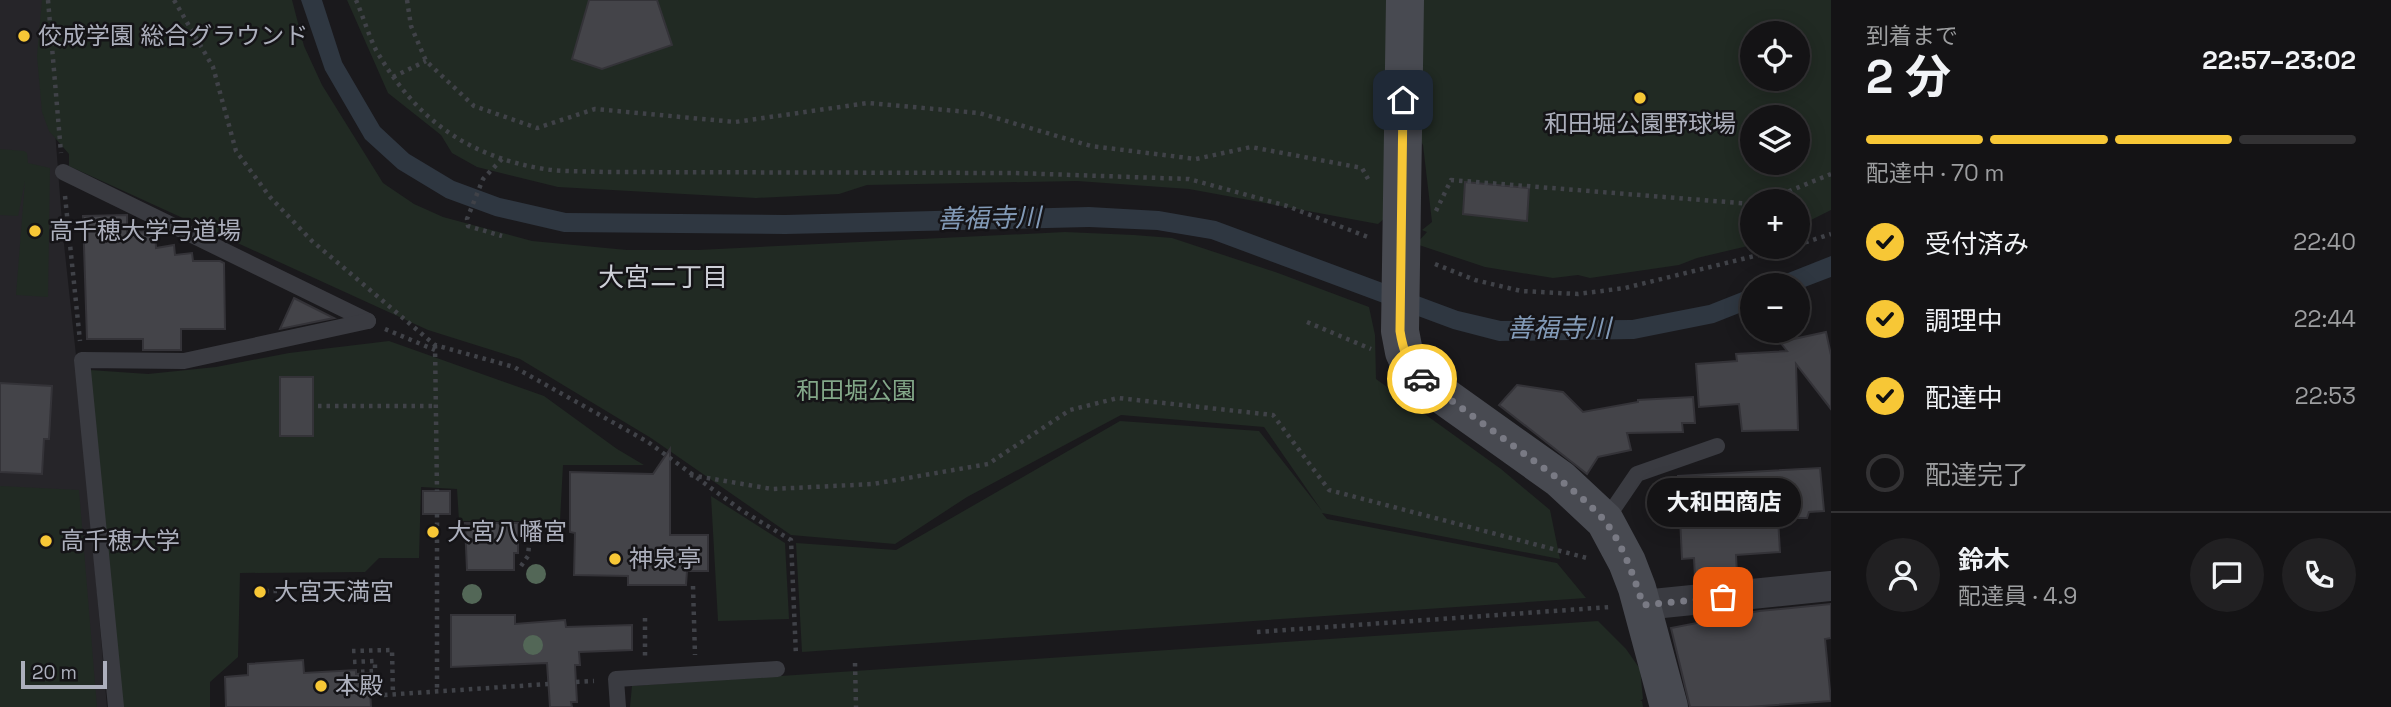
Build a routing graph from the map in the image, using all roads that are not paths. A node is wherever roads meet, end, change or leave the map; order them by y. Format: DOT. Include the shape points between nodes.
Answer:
graph roads {
  1 [pos="1405,0"];
  2 [pos="63,172"];
  3 [pos="1717,446"];
  4 [pos="1605,521"];
  5 [pos="1831,586"];
  6 [pos="1643,605"];
  7 [pos="777,668"];
  8 [pos="116,707"];
  9 [pos="618,707"];
  10 [pos="1669,707"];
  1 -- 4 [label="main road" via="1401,255 1405,348 1424,382 1560,480"];
  2 -- 8 [label="lane" via="368,321 184,361 82,360"];
  3 -- 4 [label="lane" via="1637,474"];
  4 -- 6 [label="main road"];
  5 -- 6 [label="street"];
  6 -- 10 [label="main road"];
  7 -- 9 [label="lane" via="616,680"];
}
